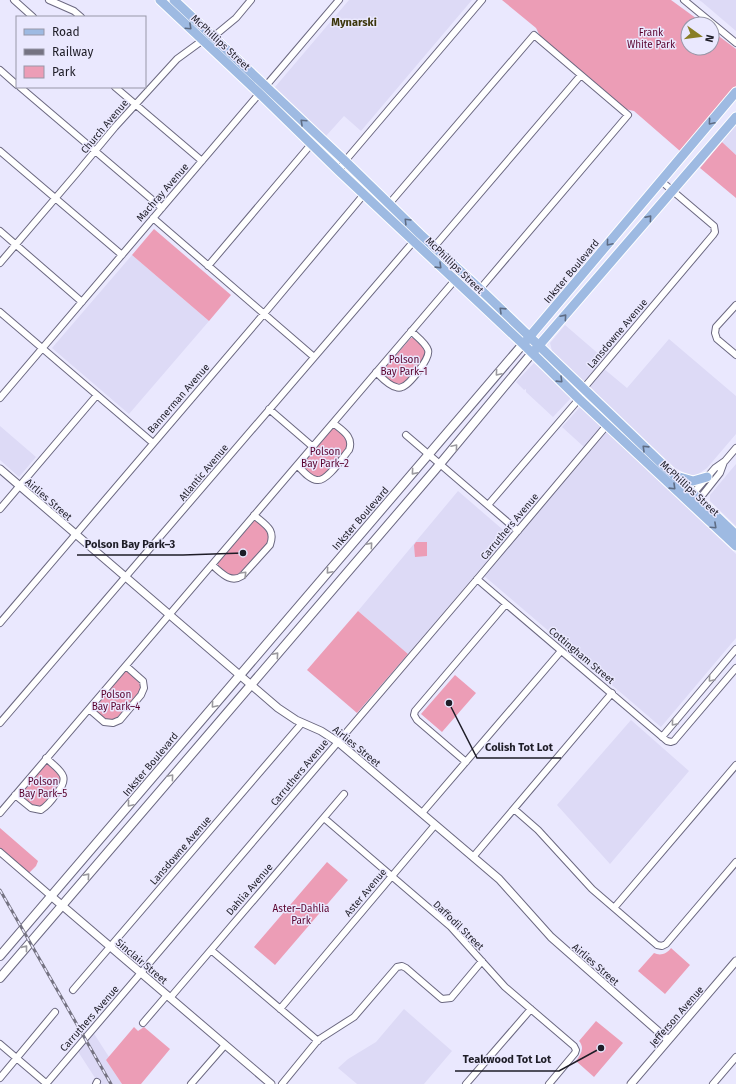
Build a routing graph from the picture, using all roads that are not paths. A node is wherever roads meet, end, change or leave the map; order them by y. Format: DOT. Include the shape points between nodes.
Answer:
graph roads {
  1 [pos="14,0"];
  2 [pos="49,0"];
  3 [pos="161,0"];
  4 [pos="174,0"];
  5 [pos="251,0"];
  6 [pos="339,0"];
  7 [pos="482,0"];
  8 [pos="684,0"];
  9 [pos="33,16"];
  10 [pos="79,16"];
  11 [pos="213,37"];
  12 [pos="203,40"];
  13 [pos="736,42"];
  14 [pos="0,70"];
  15 [pos="581,75"];
  16 [pos="16,84"];
  17 [pos="21,88"];
  18 [pos="116,88"];
  19 [pos="262,90"];
  20 [pos="736,92"];
  21 [pos="135,104"];
  22 [pos="736,117"];
  23 [pos="318,136"];
  24 [pos="311,145"];
  25 [pos="0,151"];
  26 [pos="95,151"];
  27 [pos="202,161"];
  28 [pos="345,161"];
  29 [pos="339,171"];
  30 [pos="662,180"];
  31 [pos="372,186"];
  32 [pos="672,190"];
  33 [pos="364,195"];
  34 [pos="56,198"];
  35 [pos="389,204"];
  36 [pos="162,208"];
  37 [pos="153,218"];
  38 [pos="0,231"];
  39 [pos="417,237"];
  40 [pos="16,245"];
  41 [pos="434,247"];
  42 [pos="122,255"];
  43 [pos="0,263"];
  44 [pos="208,266"];
  45 [pos="462,273"];
  46 [pos="454,280"];
  47 [pos="480,289"];
  48 [pos="82,302"];
  49 [pos="736,305"];
  50 [pos="0,312"];
  51 [pos="264,314"];
  52 [pos="411,331"];
  53 [pos="527,341"];
  54 [pos="42,348"];
  55 [pos="536,349"];
  56 [pos="736,355"];
  57 [pos="314,357"];
  58 [pos="376,372"];
  59 [pos="583,389"];
  60 [pos="1,395"];
  61 [pos="97,395"];
  62 [pos="579,399"];
  63 [pos="270,409"];
  64 [pos="613,418"];
  65 [pos="333,423"];
  66 [pos="607,425"];
  67 [pos="406,435"];
  68 [pos="153,443"];
  69 [pos="313,446"];
  70 [pos="736,448"];
  71 [pos="429,454"];
  72 [pos="725,461"];
  73 [pos="440,464"];
  74 [pos="297,465"];
  75 [pos="0,469"];
  76 [pos="673,475"];
  77 [pos="708,477"];
  78 [pos="20,486"];
  79 [pos="693,500"];
  80 [pos="488,505"];
  81 [pos="0,510"];
  82 [pos="254,516"];
  83 [pos="518,531"];
  84 [pos="75,535"];
  85 [pos="736,535"];
  86 [pos="736,546"];
  87 [pos="212,565"];
  88 [pos="126,578"];
  89 [pos="477,579"];
  90 [pos="506,604"];
  91 [pos="169,615"];
  92 [pos="0,623"];
  93 [pos="736,649"];
  94 [pos="561,651"];
  95 [pos="126,666"];
  96 [pos="736,668"];
  97 [pos="239,675"];
  98 [pos="251,684"];
  99 [pos="612,693"];
  100 [pos="89,709"];
  101 [pos="0,723"];
  102 [pos="302,723"];
  103 [pos="662,737"];
  104 [pos="338,742"];
  105 [pos="46,758"];
  106 [pos="466,762"];
  107 [pos="736,765"];
  108 [pos="344,794"];
  109 [pos="15,795"];
  110 [pos="514,809"];
  111 [pos="0,813"];
  112 [pos="422,813"];
  113 [pos="324,818"];
  114 [pos="435,825"];
  115 [pos="0,852"];
  116 [pos="473,857"];
  117 [pos="736,862"];
  118 [pos="392,876"];
  119 [pos="51,896"];
  120 [pos="62,906"];
  121 [pos="614,908"];
  122 [pos="110,947"];
  123 [pos="211,950"];
  124 [pos="0,956"];
  125 [pos="482,961"];
  126 [pos="736,961"];
  127 [pos="141,973"];
  128 [pos="0,978"];
  129 [pos="73,990"];
  130 [pos="168,997"];
  131 [pos="280,1009"];
  132 [pos="531,1009"];
  133 [pos="55,1012"];
  134 [pos="143,1023"];
  135 [pos="668,1040"];
  136 [pos="318,1041"];
  137 [pos="0,1044"];
  138 [pos="225,1045"];
  139 [pos="736,1057"];
  140 [pos="17,1058"];
  141 [pos="0,1078"];
  142 [pos="46,1084"];
  143 [pos="191,1084"];
  144 [pos="271,1084"];
  145 [pos="282,1084"];
  146 [pos="466,1084"];
  147 [pos="549,1084"];
  148 [pos="631,1084"];
  149 [pos="713,1084"];
  1 -- 9 [label="street"];
  2 -- 10 [label="street" via="74,11"];
  3 -- 12 [label="main road, McPhillips Street, one-way"];
  4 -- 11 [label="main road, McPhillips Street"];
  5 -- 11 [label="street, Church Avenue" via="236,18"];
  6 -- 19 [label="street, Machray Avenue"];
  7 -- 28 [label="street"];
  8 -- 13 [label="street"];
  11 -- 12 [label="street, Church Avenue"];
  11 -- 19 [label="main road, McPhillips Street"];
  12 -- 19 [label="main road, McPhillips Street"];
  12 -- 21 [label="street, Church Avenue" via="177,59"];
  14 -- 16 [label="street"];
  15 -- 35 [label="street" via="534,35"];
  15 -- 41 [label="street"];
  15 -- 47 [label="street" via="628,115"];
  17 -- 26 [label="street"];
  18 -- 21 [label="street"];
  23 -- 19 [label="main road, McPhillips Street, one-way"];
  19 -- 24 [label="main road, McPhillips Street"];
  19 -- 27 [label="street, Machray Avenue"];
  20 -- 30 [label="main road, Inkster Boulevard, one-way"];
  21 -- 26 [label="street, Church Avenue"];
  21 -- 27 [label="street"];
  22 -- 32 [label="main road"];
  23 -- 24 [label="street"];
  23 -- 28 [label="main road, McPhillips Street"];
  24 -- 29 [label="main road, McPhillips Street"];
  24 -- 44 [label="street"];
  25 -- 34 [label="street"];
  26 -- 34 [label="street, Church Avenue"];
  26 -- 36 [label="street"];
  27 -- 36 [label="street, Machray Avenue"];
  28 -- 29 [label="street"];
  28 -- 31 [label="main road, McPhillips Street"];
  29 -- 33 [label="main road, McPhillips Street"];
  30 -- 32 [label="street, Lansdowne Avenue"];
  30 -- 53 [label="main road, Inkster Boulevard, one-way"];
  31 -- 33 [label="street, Bannerman Avenue"];
  31 -- 35 [label="main road, McPhillips Street"];
  55 -- 32 [label="main road, one-way"];
  32 -- 59 [label="street, Lansdowne Avenue" via="714,226 715,232"];
  33 -- 39 [label="main road, McPhillips Street"];
  33 -- 51 [label="street, Bannerman Avenue"];
  34 -- 40 [label="street, Church Avenue"];
  34 -- 42 [label="street"];
  39 -- 35 [label="main road, McPhillips Street, one-way"];
  36 -- 37 [label="street, Machray Avenue"];
  37 -- 42 [label="street, Machray Avenue"];
  37 -- 44 [label="street"];
  38 -- 40 [label="street"];
  39 -- 41 [label="main road, McPhillips Street"];
  39 -- 46 [label="main road, McPhillips Street, one-way"];
  39 -- 57 [label="street, Atlantic Avenue"];
  40 -- 43 [label="street, Church Avenue"];
  40 -- 48 [label="street"];
  41 -- 45 [label="main road, McPhillips Street"];
  42 -- 48 [label="street, Machray Avenue"];
  44 -- 51 [label="street"];
  45 -- 46 [label="street"];
  45 -- 47 [label="main road, McPhillips Street"];
  46 -- 52 [label="street"];
  46 -- 53 [label="main road, McPhillips Street"];
  53 -- 47 [label="main road, McPhillips Street, one-way"];
  48 -- 54 [label="street, Machray Avenue"];
  49 -- 56 [label="street" via="716,327 714,333 717,339"];
  50 -- 54 [label="street"];
  51 -- 57 [label="street"];
  51 -- 68 [label="street, Bannerman Avenue"];
  52 -- 58 [label="street"];
  52 -- 58 [label="street" via="428,350 426,361 402,387 392,386"];
  53 -- 55 [label="main road, McPhillips Street"];
  53 -- 71 [label="main road, Inkster Boulevard, one-way"];
  54 -- 60 [label="street, Machray Avenue"];
  54 -- 61 [label="street"];
  55 -- 59 [label="main road, McPhillips Street"];
  55 -- 62 [label="main road, McPhillips Street, one-way"];
  73 -- 55 [label="main road, one-way"];
  57 -- 63 [label="street, Atlantic Avenue"];
  58 -- 65 [label="street"];
  59 -- 62 [label="street, Lansdowne Avenue"];
  59 -- 64 [label="main road, McPhillips Street"];
  61 -- 68 [label="street"];
  61 -- 78 [label="street"];
  62 -- 66 [label="main road, McPhillips Street"];
  62 -- 80 [label="street, Lansdowne Avenue"];
  63 -- 69 [label="street"];
  63 -- 88 [label="street, Atlantic Avenue"];
  64 -- 66 [label="street, Carruthers Avenue"];
  76 -- 64 [label="main road, McPhillips Street, one-way"];
  65 -- 69 [label="street"];
  65 -- 74 [label="street" via="349,436 351,445 327,476 322,480 312,479"];
  66 -- 79 [label="main road, McPhillips Street, one-way"];
  66 -- 83 [label="street, Carruthers Avenue"];
  67 -- 71 [label="street"];
  68 -- 84 [label="street, Bannerman Avenue"];
  69 -- 74 [label="street"];
  70 -- 72 [label="street"];
  71 -- 73 [label="street"];
  71 -- 97 [label="main road, Inkster Boulevard, one-way"];
  72 -- 77 [label="street"];
  72 -- 79 [label="street" via="720,473"];
  73 -- 80 [label="street"];
  98 -- 73 [label="main road, one-way"];
  74 -- 82 [label="street"];
  75 -- 78 [label="street, Airlies Street"];
  76 -- 77 [label="main road" via="693,481"];
  76 -- 79 [label="main road, McPhillips Street"];
  77 -- 79 [label="street"];
  78 -- 81 [label="street"];
  78 -- 84 [label="street, Airlies Street"];
  79 -- 85 [label="main road, McPhillips Street"];
  79 -- 86 [label="main road, McPhillips Street, one-way"];
  80 -- 83 [label="street"];
  82 -- 87 [label="street"];
  87 -- 82 [label="street, one-way" via="229,578 238,579 270,544 270,530"];
  83 -- 89 [label="street, Carruthers Avenue"];
  84 -- 88 [label="street, Airlies Street"];
  84 -- 92 [label="street, Bannerman Avenue"];
  87 -- 91 [label="street"];
  88 -- 91 [label="street, Airlies Street"];
  88 -- 101 [label="street, Atlantic Avenue"];
  89 -- 90 [label="street, Cottingham Street"];
  89 -- 104 [label="street, Carruthers Avenue"];
  90 -- 94 [label="street, Cottingham Street"];
  90 -- 106 [label="street" via="415,711 417,720"];
  91 -- 95 [label="street"];
  91 -- 97 [label="street, Airlies Street"];
  93 -- 103 [label="street, one-way"];
  94 -- 99 [label="street, Cottingham Street"];
  94 -- 106 [label="street"];
  95 -- 100 [label="street"];
  95 -- 100 [label="street" via="143,681 144,688 120,720 107,723"];
  96 -- 103 [label="street, Cottingham Street" via="674,741 667,741"];
  97 -- 98 [label="street, Airlies Street"];
  97 -- 119 [label="main road, Inkster Boulevard, one-way"];
  98 -- 102 [label="street, Airlies Street" via="278,708"];
  120 -- 98 [label="main road, one-way"];
  99 -- 103 [label="street, Cottingham Street"];
  99 -- 110 [label="street"];
  100 -- 105 [label="street"];
  102 -- 104 [label="street, Airlies Street" via="321,730"];
  102 -- 122 [label="street, Lansdowne Avenue"];
  104 -- 112 [label="street, Airlies Street"];
  104 -- 127 [label="street, Carruthers Avenue"];
  105 -- 109 [label="street"];
  105 -- 109 [label="street" via="62,772 62,787 41,810 31,808"];
  106 -- 112 [label="street"];
  107 -- 121 [label="street"];
  108 -- 113 [label="street, Dahlia Avenue"];
  109 -- 111 [label="street"];
  110 -- 116 [label="street"];
  110 -- 121 [label="street"];
  112 -- 114 [label="street, Airlies Street"];
  113 -- 118 [label="street, Daffodil Street"];
  113 -- 123 [label="street, Dahlia Avenue"];
  114 -- 116 [label="street, Airlies Street"];
  114 -- 118 [label="street, Aster Avenue"];
  115 -- 119 [label="street, Sinclair Street"];
  116 -- 135 [label="street, Airlies Street" via="498,879 551,937"];
  117 -- 121 [label="street" via="662,946 657,945"];
  118 -- 125 [label="street, Daffodil Street" via="451,927"];
  118 -- 131 [label="street, Aster Avenue"];
  119 -- 120 [label="street, Sinclair Street"];
  119 -- 124 [label="main road, Inkster Boulevard"];
  120 -- 122 [label="street, Sinclair Street"];
  128 -- 120 [label="main road, one-way"];
  122 -- 127 [label="street, Sinclair Street"];
  122 -- 129 [label="street, Lansdowne Avenue"];
  123 -- 130 [label="street, Dahlia Avenue"];
  123 -- 131 [label="street"];
  125 -- 132 [label="street, Daffodil Street" via="505,987"];
  125 -- 136 [label="street" via="446,1000 406,968 397,967 354,1017"];
  126 -- 135 [label="street, Jefferson Avenue"];
  127 -- 130 [label="street, Sinclair Street"];
  127 -- 142 [label="street, Carruthers Avenue"];
  130 -- 134 [label="street, Dahlia Avenue"];
  130 -- 138 [label="street, Sinclair Street"];
  131 -- 136 [label="street"];
  132 -- 146 [label="street"];
  132 -- 147 [label="street, Daffodil Street" via="556,1029 576,1050"];
  133 -- 140 [label="street"];
  135 -- 148 [label="street, Jefferson Avenue"];
  136 -- 145 [label="street"];
  137 -- 140 [label="street"];
  138 -- 143 [label="street"];
  138 -- 144 [label="street, Sinclair Street"];
  139 -- 149 [label="street"];
  140 -- 141 [label="street"];
  140 -- 142 [label="street"];
}
